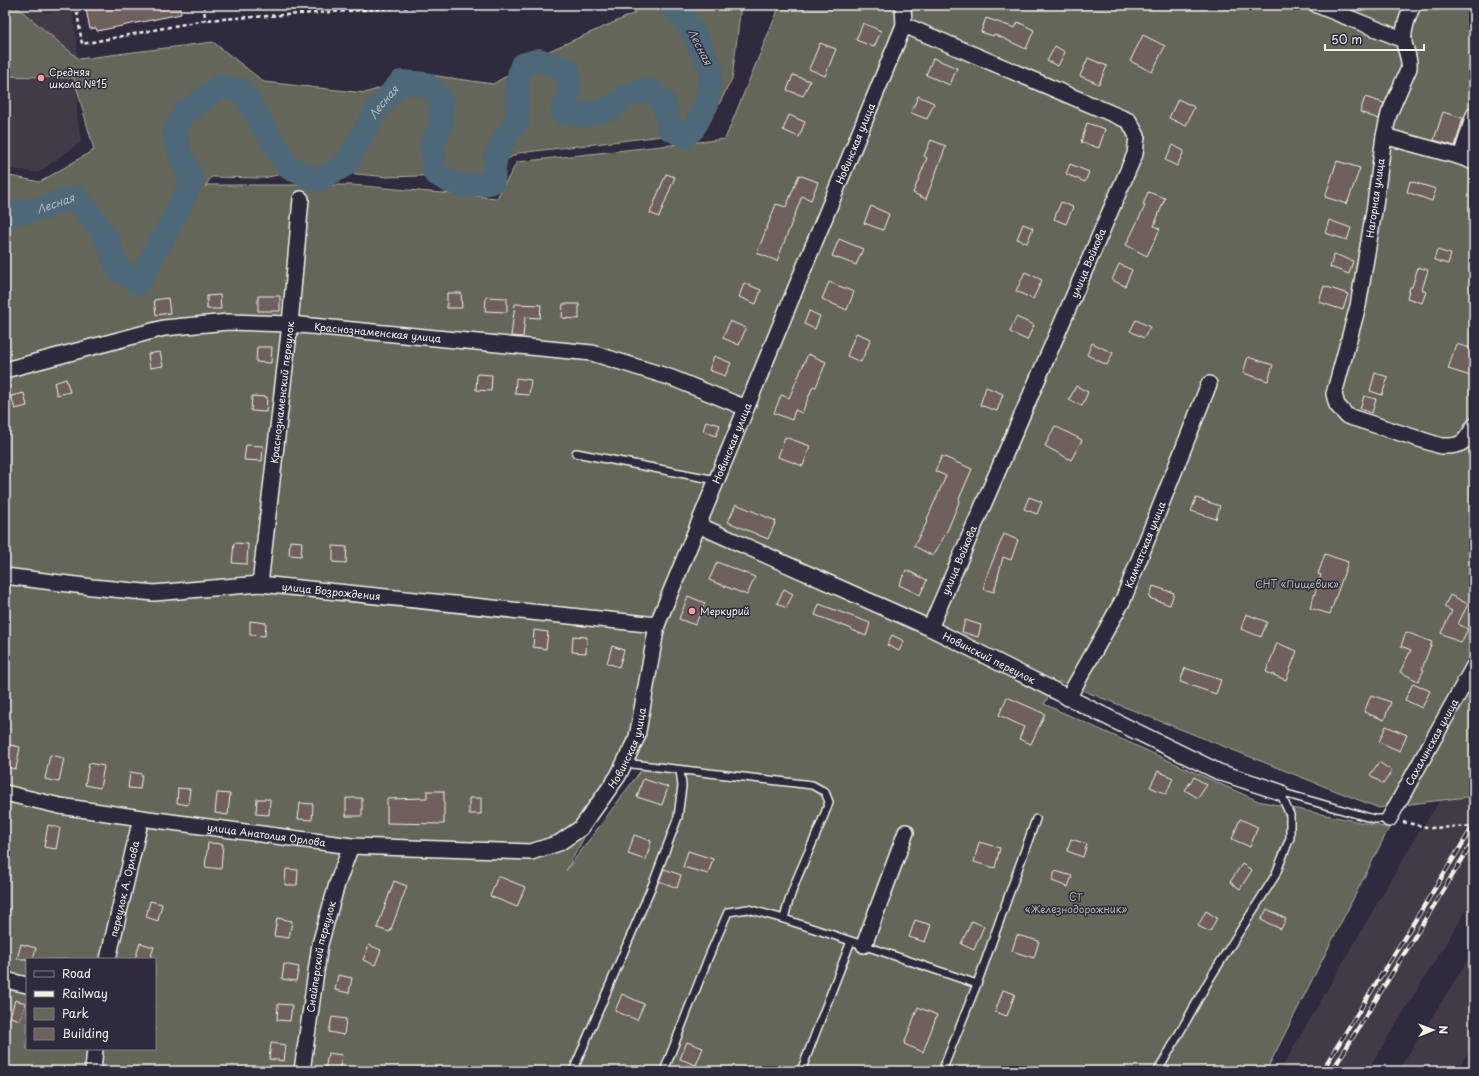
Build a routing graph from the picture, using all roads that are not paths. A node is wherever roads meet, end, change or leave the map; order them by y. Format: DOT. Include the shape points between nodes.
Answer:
graph roads {
  1 [pos="903,5"];
  2 [pos="1317,5"];
  3 [pos="1413,5"];
  4 [pos="904,25"];
  5 [pos="1404,40"];
  6 [pos="1474,115"];
  7 [pos="1384,136"];
  8 [pos="1467,160"];
  9 [pos="301,199"];
  10 [pos="290,324"];
  11 [pos="5,370"];
  12 [pos="1209,384"];
  13 [pos="746,408"];
  14 [pos="1471,432"];
  15 [pos="576,453"];
  16 [pos="716,480"];
  17 [pos="698,525"];
  18 [pos="5,576"];
  19 [pos="260,584"];
  20 [pos="657,625"];
  21 [pos="930,628"];
  22 [pos="1474,666"];
  23 [pos="1068,698"];
  24 [pos="624,763"];
  25 [pos="680,770"];
  26 [pos="1280,792"];
  27 [pos="5,793"];
  28 [pos="141,818"];
  29 [pos="1036,819"];
  30 [pos="1390,819"];
  31 [pos="906,832"];
  32 [pos="352,846"];
  33 [pos="531,852"];
  34 [pos="784,919"];
  35 [pos="858,943"];
  36 [pos="108,958"];
  37 [pos="5,980"];
  38 [pos="977,984"];
  39 [pos="26,985"];
  40 [pos="95,1050"];
  41 [pos="93,1071"];
  42 [pos="302,1071"];
  43 [pos="573,1071"];
  44 [pos="664,1071"];
  45 [pos="801,1071"];
  46 [pos="942,1071"];
  47 [pos="1158,1071"];
  1 -- 4 [label="street, Новинская улица"];
  2 -- 5 [label="street"];
  3 -- 5 [label="street, Нагорная улица" via="1406,22"];
  4 -- 13 [label="street, Новинская улица"];
  4 -- 21 [label="street, улица Войкова" via="1129,122 1137,136 1135,154"];
  5 -- 7 [label="street, Нагорная улица" via="1409,68 1389,114"];
  6 -- 8 [label="street"];
  7 -- 8 [label="street"];
  7 -- 14 [label="street, Нагорная улица" via="1358,306 1334,394 1337,405 1347,416 1441,446 1461,444"];
  9 -- 10 [label="street, Краснознаменский переулок"];
  10 -- 11 [label="street, Краснознаменская улица" via="228,322 164,328"];
  10 -- 13 [label="street, Краснознаменская улица" via="592,353 672,378"];
  10 -- 19 [label="street, Краснознаменский переулок"];
  12 -- 23 [label="street, Камчатская улица" via="1123,600"];
  13 -- 16 [label="street, Новинская улица"];
  15 -- 16 [label="lane"];
  16 -- 17 [label="street, Новинская улица"];
  17 -- 20 [label="street, Новинская улица"];
  17 -- 21 [label="street, Новинский переулок"];
  18 -- 19 [label="street, улица Возрождения" via="154,593"];
  19 -- 20 [label="street, улица Возрождения"];
  20 -- 24 [label="street, Новинская улица" via="637,737"];
  21 -- 23 [label="street, Новинский переулок"];
  22 -- 30 [label="street, Сахалинская улица"];
  23 -- 26 [label="street, Новинский переулок" via="1219,772"];
  24 -- 25 [label="lane"];
  24 -- 33 [label="street, Новинская улица" via="618,776 580,828 559,842"];
  25 -- 34 [label="lane" via="812,785 825,792 829,802 824,818 788,901"];
  25 -- 43 [label="lane" via="682,786 678,817 654,881"];
  26 -- 30 [label="lane" via="1374,819"];
  26 -- 47 [label="lane" via="1290,815 1290,838 1275,876 1212,975"];
  27 -- 28 [label="street, улица Анатолия Орлова" via="60,806"];
  28 -- 32 [label="street, улица Анатолия Орлова"];
  28 -- 36 [label="street, переулок А. Орлова"];
  29 -- 38 [label="lane"];
  31 -- 35 [label="street"];
  32 -- 33 [label="street, улица Анатолия Орлова"];
  32 -- 42 [label="street, Снайперский переулок" via="337,884 320,944"];
  34 -- 35 [label="lane"];
  34 -- 44 [label="lane" via="748,909 728,912"];
  35 -- 38 [label="lane"];
  35 -- 45 [label="lane"];
  37 -- 39 [label="street"];
  38 -- 46 [label="lane"];
  40 -- 41 [label="street"];
}
